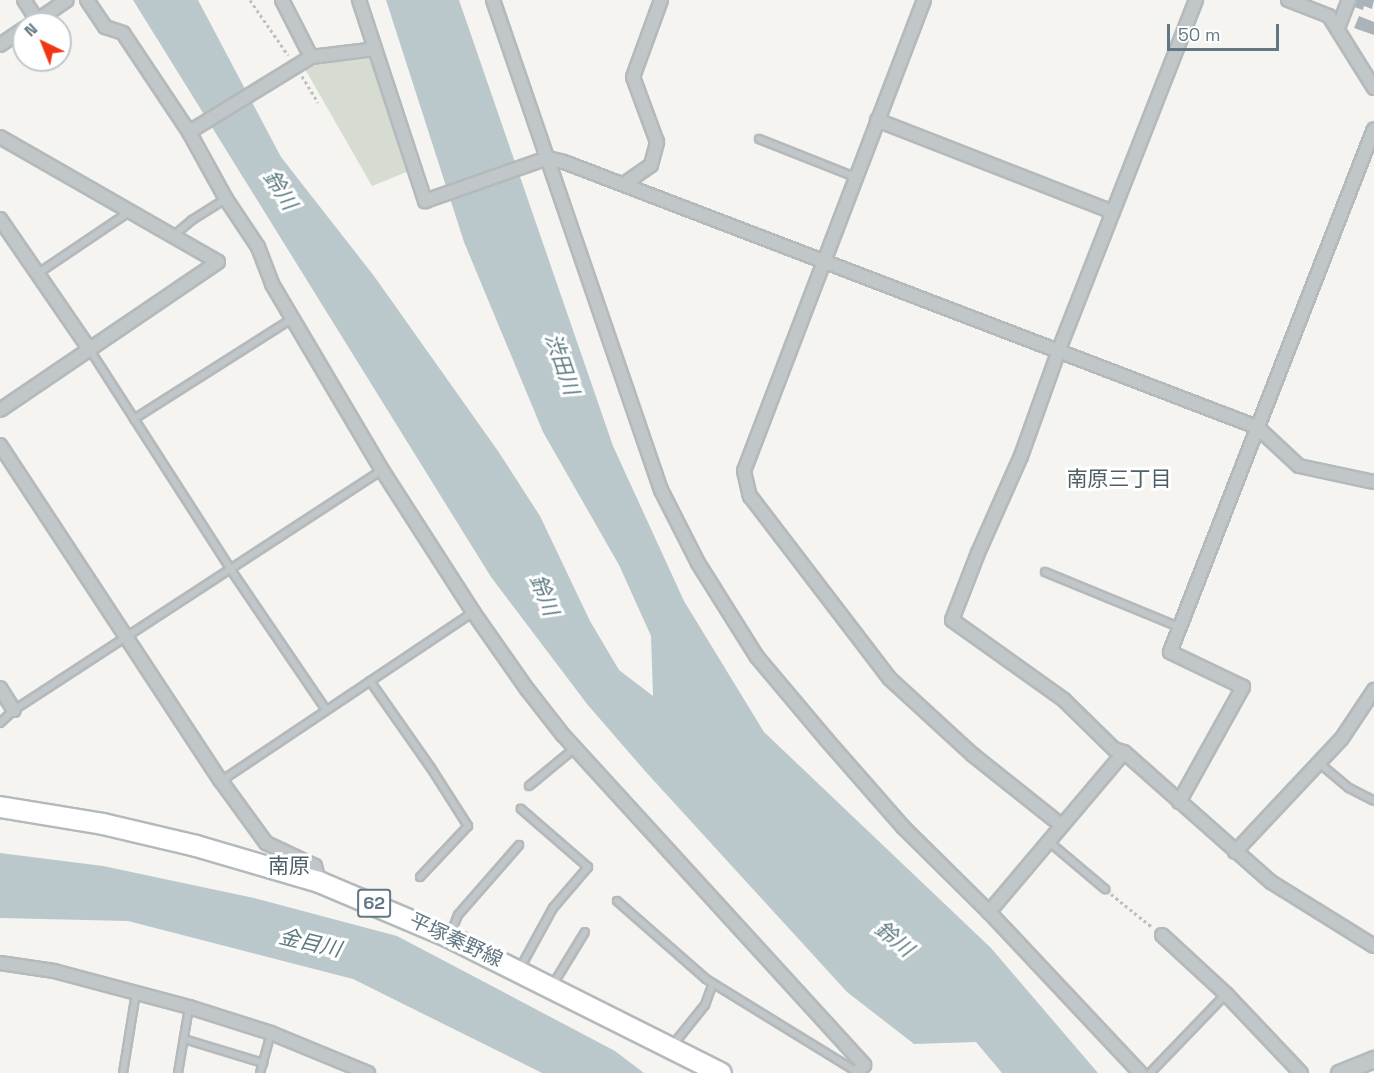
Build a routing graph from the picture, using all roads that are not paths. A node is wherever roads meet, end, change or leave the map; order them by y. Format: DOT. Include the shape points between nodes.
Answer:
graph roads {
  1 [pos="67,0"];
  2 [pos="87,0"];
  3 [pos="282,0"];
  4 [pos="359,0"];
  5 [pos="493,0"];
  6 [pos="661,0"];
  7 [pos="924,0"];
  8 [pos="1196,0"];
  9 [pos="1288,0"];
  10 [pos="1349,0"];
  11 [pos="50,12"];
  12 [pos="1338,28"];
  13 [pos="375,49"];
  14 [pos="311,57"];
  15 [pos="1374,88"];
  16 [pos="877,120"];
  17 [pos="1374,129"];
  18 [pos="189,132"];
  19 [pos="0,137"];
  20 [pos="759,139"];
  21 [pos="548,159"];
  22 [pos="855,177"];
  23 [pos="624,184"];
  24 [pos="226,199"];
  25 [pos="129,212"];
  26 [pos="1113,212"];
  27 [pos="0,219"];
  28 [pos="173,237"];
  29 [pos="823,262"];
  30 [pos="37,274"];
  31 [pos="293,318"];
  32 [pos="90,350"];
  33 [pos="1059,350"];
  34 [pos="0,410"];
  35 [pos="134,419"];
  36 [pos="1257,427"];
  37 [pos="0,445"];
  38 [pos="382,470"];
  39 [pos="1374,482"];
  40 [pos="231,570"];
  41 [pos="1045,572"];
  42 [pos="473,612"];
  43 [pos="1179,627"];
  44 [pos="127,638"];
  45 [pos="370,681"];
  46 [pos="0,688"];
  47 [pos="1374,690"];
  48 [pos="14,710"];
  49 [pos="326,710"];
  50 [pos="1361,711"];
  51 [pos="1374,717"];
  52 [pos="0,723"];
  53 [pos="575,748"];
  54 [pos="1124,752"];
  55 [pos="1319,763"];
  56 [pos="221,781"];
  57 [pos="529,786"];
  58 [pos="1374,801"];
  59 [pos="1179,802"];
  60 [pos="0,807"];
  61 [pos="521,809"];
  62 [pos="1061,825"];
  63 [pos="1048,840"];
  64 [pos="519,845"];
  65 [pos="1235,852"];
  66 [pos="420,877"];
  67 [pos="319,882"];
  68 [pos="1105,889"];
  69 [pos="617,901"];
  70 [pos="989,912"];
  71 [pos="585,932"];
  72 [pos="1162,935"];
  73 [pos="449,937"];
  74 [pos="1374,946"];
  75 [pos="0,963"];
  76 [pos="518,970"];
  77 [pos="713,983"];
  78 [pos="551,987"];
  79 [pos="136,992"];
  80 [pos="1226,994"];
  81 [pos="189,1007"];
  82 [pos="271,1034"];
  83 [pos="184,1039"];
  84 [pos="672,1046"];
  85 [pos="1374,1059"];
  86 [pos="263,1063"];
  87 [pos="123,1073"];
  88 [pos="178,1073"];
  89 [pos="260,1073"];
  90 [pos="368,1073"];
  91 [pos="721,1073"];
  92 [pos="858,1073"];
  93 [pos="1140,1073"];
  94 [pos="1150,1073"];
  95 [pos="1301,1073"];
  96 [pos="1339,1073"];
  1 -- 11 [label="street"];
  2 -- 18 [label="street" via="105,27 123,33"];
  3 -- 14 [label="street"];
  4 -- 13 [label="street"];
  5 -- 21 [label="street"];
  6 -- 23 [label="street" via="633,77 657,142 651,165"];
  7 -- 16 [label="street"];
  8 -- 26 [label="street"];
  9 -- 12 [label="street" via="1329,16"];
  10 -- 12 [label="street"];
  12 -- 15 [label="street"];
  13 -- 14 [label="street"];
  13 -- 21 [label="street" via="425,201"];
  14 -- 18 [label="street"];
  16 -- 22 [label="street"];
  16 -- 26 [label="street"];
  17 -- 36 [label="street"];
  18 -- 24 [label="street"];
  19 -- 25 [label="street"];
  20 -- 22 [label="lane"];
  21 -- 23 [label="street"];
  21 -- 70 [label="street" via="661,490 698,563 765,666 903,827"];
  22 -- 29 [label="street"];
  23 -- 29 [label="street"];
  24 -- 28 [label="lane"];
  24 -- 31 [label="street" via="258,247 272,284"];
  25 -- 28 [label="street"];
  25 -- 30 [label="lane"];
  26 -- 33 [label="street"];
  27 -- 30 [label="street"];
  28 -- 32 [label="street" via="218,262"];
  29 -- 33 [label="street"];
  29 -- 62 [label="street" via="744,471 750,496 890,678 973,755"];
  30 -- 32 [label="street"];
  31 -- 35 [label="lane"];
  31 -- 38 [label="street"];
  32 -- 34 [label="street"];
  32 -- 35 [label="lane"];
  33 -- 36 [label="street"];
  33 -- 54 [label="street" via="1021,456 952,620 1064,700 1114,749"];
  35 -- 40 [label="lane"];
  36 -- 39 [label="street" via="1299,466"];
  36 -- 43 [label="street"];
  37 -- 44 [label="street"];
  38 -- 40 [label="lane"];
  38 -- 42 [label="street"];
  40 -- 44 [label="lane"];
  40 -- 49 [label="lane"];
  41 -- 43 [label="lane"];
  42 -- 45 [label="lane"];
  42 -- 53 [label="street"];
  43 -- 59 [label="street" via="1170,652 1243,687"];
  44 -- 48 [label="lane"];
  44 -- 56 [label="street"];
  45 -- 49 [label="lane"];
  45 -- 66 [label="lane" via="468,826"];
  46 -- 48 [label="street"];
  47 -- 50 [label="street"];
  48 -- 52 [label="lane"];
  49 -- 56 [label="lane"];
  50 -- 51 [label="street"];
  50 -- 55 [label="street"];
  53 -- 57 [label="lane"];
  53 -- 92 [label="street" via="864,1065"];
  54 -- 59 [label="street"];
  54 -- 62 [label="street"];
  55 -- 58 [label="lane"];
  55 -- 65 [label="street"];
  56 -- 67 [label="street" via="266,843 315,866"];
  59 -- 65 [label="street"];
  60 -- 67 [label="main road, 平塚秦野線 / 62" via="103,824"];
  61 -- 76 [label="lane" via="588,867 553,908"];
  62 -- 63 [label="street"];
  63 -- 68 [label="lane"];
  63 -- 70 [label="street"];
  64 -- 73 [label="lane" via="458,915"];
  65 -- 74 [label="street" via="1289,895"];
  67 -- 73 [label="main road, 平塚秦野線 / 62"];
  69 -- 77 [label="lane"];
  70 -- 93 [label="street"];
  71 -- 78 [label="lane"];
  72 -- 80 [label="street"];
  73 -- 76 [label="main road, 平塚秦野線 / 62"];
  75 -- 79 [label="street" via="54,971"];
  76 -- 78 [label="main road, 平塚秦野線 / 62"];
  77 -- 84 [label="lane" via="705,1005"];
  77 -- 92 [label="lane"];
  78 -- 84 [label="main road, 平塚秦野線 / 62"];
  79 -- 81 [label="street"];
  79 -- 87 [label="lane"];
  80 -- 94 [label="lane"];
  80 -- 95 [label="street"];
  81 -- 82 [label="street"];
  81 -- 83 [label="lane"];
  82 -- 86 [label="lane"];
  82 -- 90 [label="street"];
  83 -- 86 [label="lane"];
  83 -- 88 [label="lane"];
  84 -- 91 [label="main road, 平塚秦野線 / 62"];
  85 -- 96 [label="street"];
  86 -- 89 [label="lane"];
}
